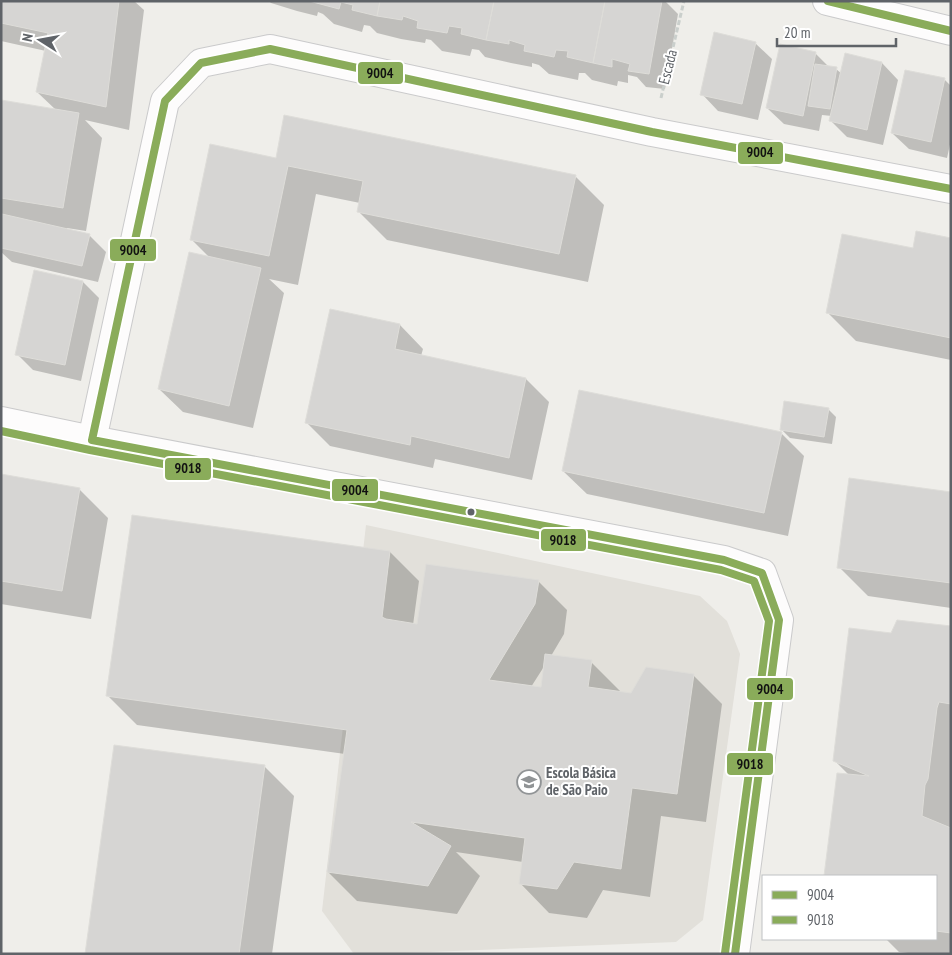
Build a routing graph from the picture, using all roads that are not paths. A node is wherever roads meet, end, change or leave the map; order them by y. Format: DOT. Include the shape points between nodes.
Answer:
graph roads {
  1 [pos="827,1"];
  2 [pos="951,31"];
  3 [pos="951,189"];
  4 [pos="1,421"];
  5 [pos="92,440"];
  6 [pos="735,954"];
  1 -- 2 [label="main road"];
  3 -- 5 [label="main road" via="652,132 270,49 201,63 166,101"];
  4 -- 5 [label="main road"];
  5 -- 6 [label="main road" via="724,560 762,574 779,620"];
}
